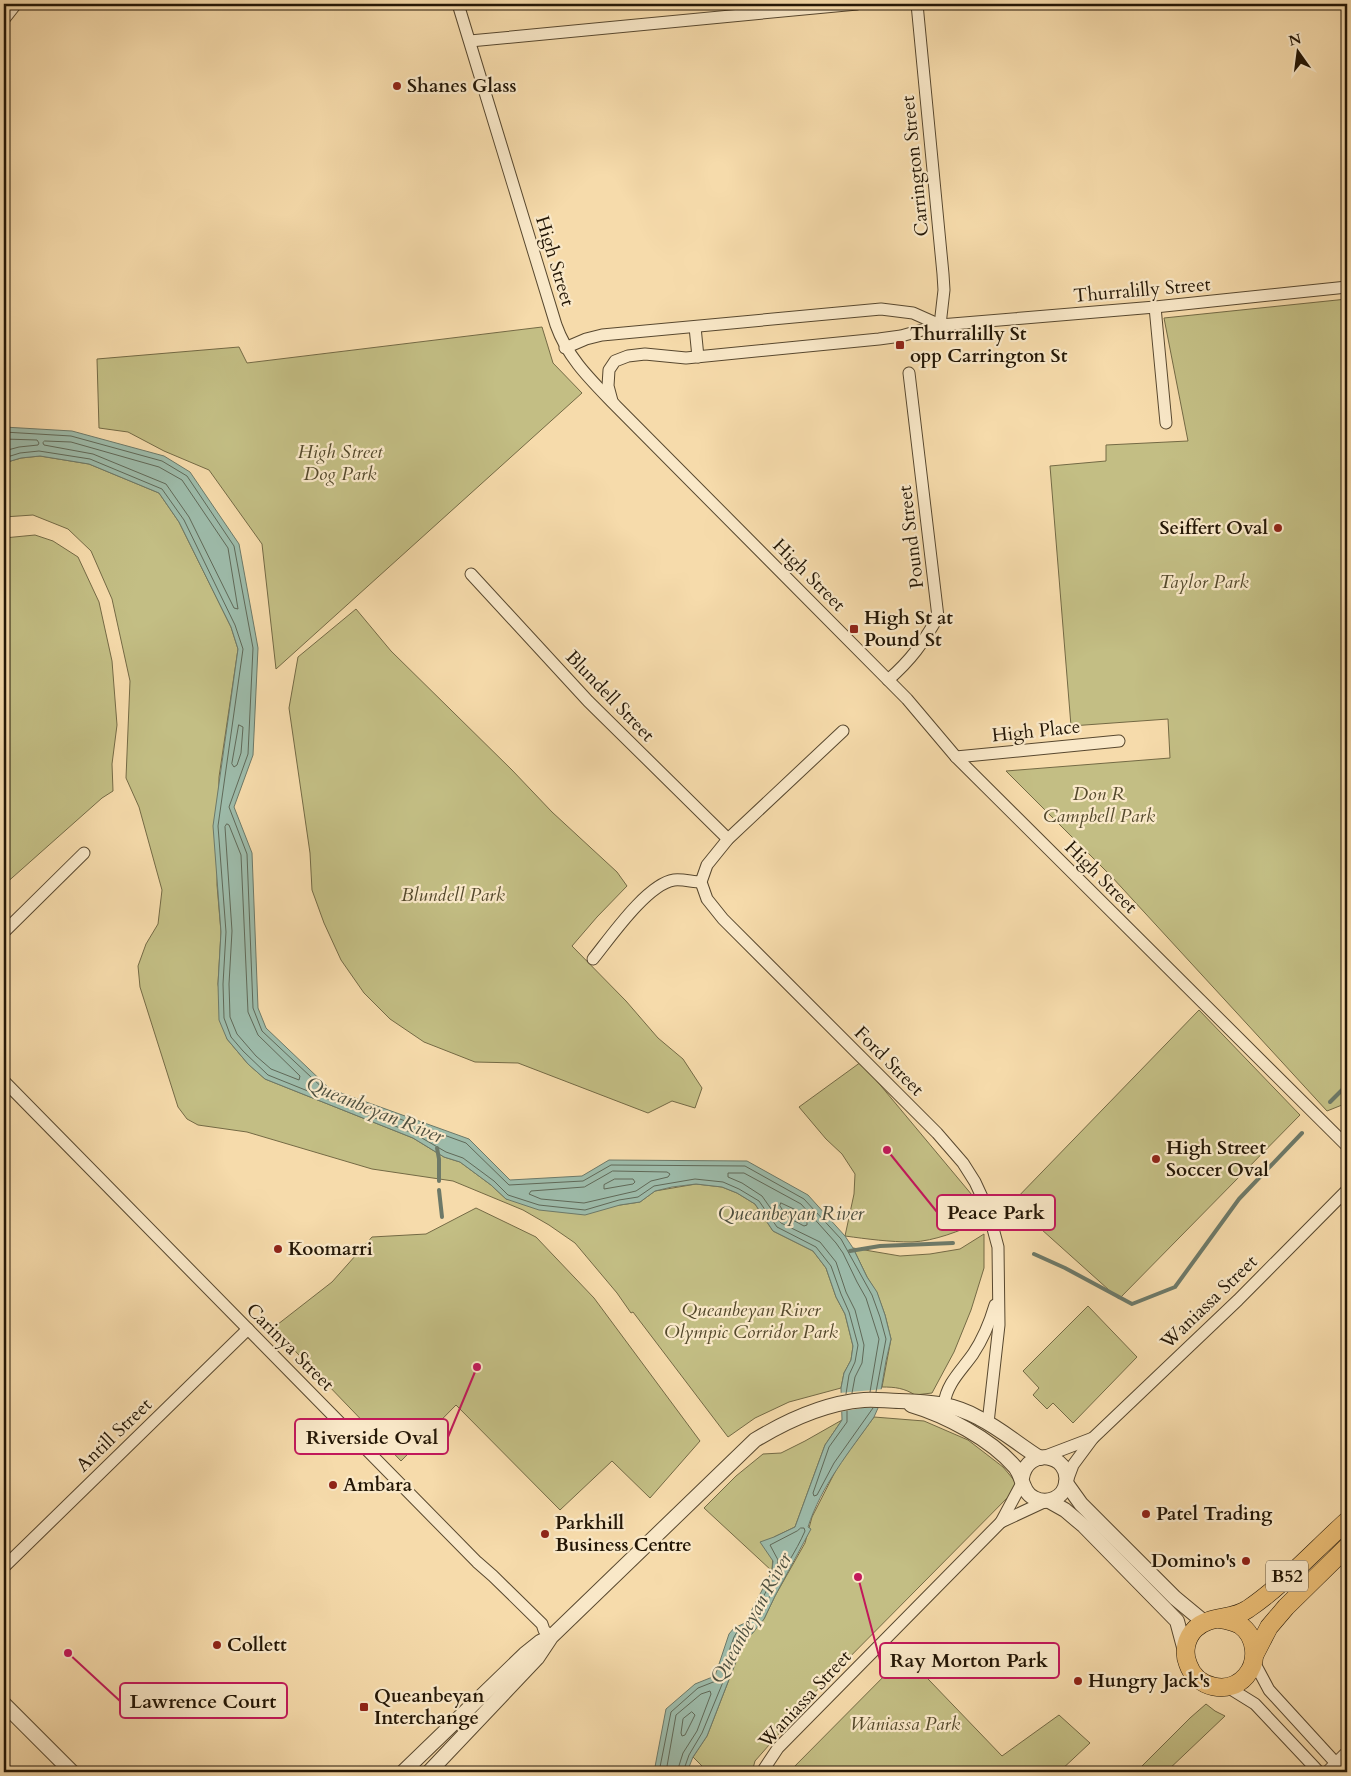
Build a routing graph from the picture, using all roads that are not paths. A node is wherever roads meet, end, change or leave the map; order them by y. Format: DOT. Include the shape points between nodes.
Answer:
graph roads {
  1 [pos="16,4"];
  2 [pos="458,4"];
  3 [pos="857,4"];
  4 [pos="917,4"];
  5 [pos="5,18"];
  6 [pos="470,41"];
  7 [pos="1347,287"];
  8 [pos="1155,307"];
  9 [pos="940,324"];
  10 [pos="695,327"];
  11 [pos="565,348"];
  12 [pos="698,356"];
  13 [pos="910,373"];
  14 [pos="616,406"];
  15 [pos="1166,423"];
  16 [pos="471,574"];
  17 [pos="888,680"];
  18 [pos="843,730"];
  19 [pos="1119,741"];
  20 [pos="956,757"];
  21 [pos="728,839"];
  22 [pos="84,853"];
  23 [pos="701,882"];
  24 [pos="4,932"];
  25 [pos="593,959"];
  26 [pos="4,1081"];
  27 [pos="1347,1146"];
  28 [pos="1347,1190"];
  29 [pos="998,1291"];
  30 [pos="248,1329"];
  31 [pos="898,1401"];
  32 [pos="944,1404"];
  33 [pos="988,1423"];
  34 [pos="968,1431"];
  35 [pos="1093,1438"];
  36 [pos="1041,1457"];
  37 [pos="1023,1480"];
  38 [pos="1066,1482"];
  39 [pos="1048,1501"];
  40 [pos="1347,1521"];
  41 [pos="1002,1522"];
  42 [pos="1347,1546"];
  43 [pos="4,1567"];
  44 [pos="1211,1620"];
  45 [pos="551,1636"];
  46 [pos="1185,1652"];
  47 [pos="1254,1657"];
  48 [pos="1226,1686"];
  49 [pos="4,1704"];
  50 [pos="474,1725"];
  51 [pos="436,1740"];
  52 [pos="1347,1752"];
  53 [pos="1340,1768"];
  54 [pos="72,1772"];
  55 [pos="403,1772"];
  56 [pos="429,1772"];
  57 [pos="762,1772"];
  58 [pos="1319,1772"];
  59 [pos="1327,1772"];
  1 -- 5 [label="street"];
  2 -- 6 [label="street, High Street"];
  3 -- 6 [label="street"];
  4 -- 9 [label="street, Carrington Street" via="944,274"];
  6 -- 11 [label="street, High Street"];
  7 -- 8 [label="street, Thurralilly Street"];
  8 -- 9 [label="street, Thurralilly Street"];
  8 -- 15 [label="street"];
  9 -- 10 [label="street, Thurralilly Street" via="913,313 881,309"];
  9 -- 12 [label="street, Thurralilly Street" via="890,338"];
  10 -- 11 [label="street, Thurralilly Street" via="602,335"];
  10 -- 12 [label="street"];
  11 -- 14 [label="street, High Street"];
  12 -- 14 [label="street, Thurralilly Street" via="677,358 640,354 619,359 612,365 607,379 609,394"];
  13 -- 17 [label="street, Pound Street" via="938,617 919,648"];
  14 -- 17 [label="street, High Street"];
  16 -- 21 [label="street, Blundell Street" via="588,701"];
  17 -- 20 [label="street, High Street"];
  18 -- 21 [label="street"];
  19 -- 20 [label="street, High Place"];
  20 -- 27 [label="street, High Street"];
  21 -- 23 [label="street" via="707,865"];
  22 -- 24 [label="street"];
  23 -- 25 [label="street" via="674,880 644,897"];
  23 -- 29 [label="street, Ford Street" via="707,899 723,919 937,1133 963,1163 979,1190 995,1233"];
  26 -- 30 [label="street, Carinya Street"];
  28 -- 35 [label="street, Waniassa Street" via="1238,1300"];
  29 -- 32 [label="street, Ford Street" via="983,1336 952,1382"];
  29 -- 33 [label="street, Ford Street" via="998,1332"];
  30 -- 43 [label="street, Antill Street"];
  30 -- 45 [label="street, Carinya Street"];
  31 -- 32 [label="street"];
  31 -- 34 [label="street"];
  31 -- 45 [label="street" via="865,1400 836,1405 781,1424 755,1440"];
  32 -- 33 [label="street"];
  32 -- 34 [label="street"];
  33 -- 36 [label="street"];
  34 -- 37 [label="street" via="1002,1455"];
  35 -- 36 [label="street, Waniassa Street"];
  35 -- 38 [label="street, Waniassa Street"];
  36 -- 37 [label="street" via="1028,1464"];
  36 -- 38 [label="street" via="1054,1459 1060,1464"];
  37 -- 39 [label="street" via="1032,1497"];
  37 -- 41 [label="street, Waniassa Street"];
  38 -- 39 [label="street" via="1062,1493"];
  38 -- 44 [label="street" via="1080,1503 1175,1598"];
  39 -- 41 [label="street, Waniassa Street"];
  39 -- 46 [label="street" via="1084,1526 1177,1621"];
  40 -- 44 [label="highway, B52" via="1246,1611"];
  41 -- 57 [label="street, Waniassa Street" via="778,1748"];
  42 -- 47 [label="highway, B52" via="1269,1627"];
  44 -- 46 [label="highway" via="1194,1630"];
  44 -- 47 [label="highway" via="1231,1620 1241,1626 1254,1646"];
  45 -- 50 [label="street" via="537,1658"];
  45 -- 51 [label="street" via="525,1654"];
  46 -- 48 [label="highway" via="1190,1670 1198,1680 1208,1686"];
  47 -- 48 [label="highway, B52" via="1246,1676"];
  47 -- 53 [label="street" via="1269,1690"];
  48 -- 58 [label="street" via="1255,1704"];
  49 -- 54 [label="street"];
  50 -- 51 [label="street" via="449,1738"];
  50 -- 56 [label="street"];
  51 -- 55 [label="street"];
  52 -- 53 [label="street"];
  53 -- 59 [label="street"];
}
